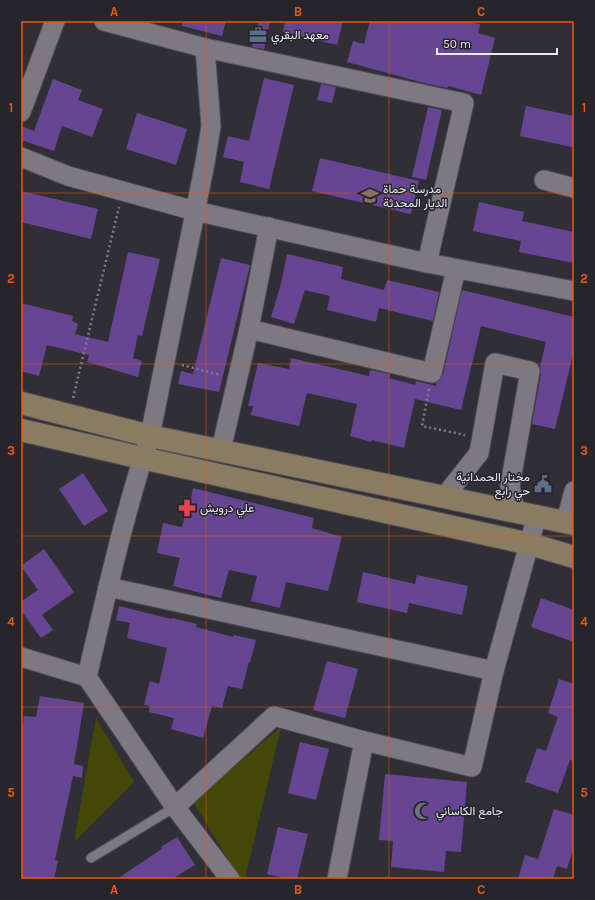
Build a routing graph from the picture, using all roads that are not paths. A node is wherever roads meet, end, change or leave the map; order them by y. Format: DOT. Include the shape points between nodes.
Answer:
graph roads {
  1 [pos="55,21"];
  2 [pos="104,21"];
  3 [pos="205,48"];
  4 [pos="21,112"];
  5 [pos="21,157"];
  6 [pos="544,180"];
  7 [pos="574,188"];
  8 [pos="195,210"];
  9 [pos="269,227"];
  10 [pos="426,263"];
  11 [pos="456,269"];
  12 [pos="574,291"];
  13 [pos="249,329"];
  14 [pos="21,403"];
  15 [pos="21,430"];
  16 [pos="150,436"];
  17 [pos="221,450"];
  18 [pos="142,458"];
  19 [pos="574,491"];
  20 [pos="445,496"];
  21 [pos="515,511"];
  22 [pos="536,515"];
  23 [pos="570,522"];
  24 [pos="530,544"];
  25 [pos="574,556"];
  26 [pos="108,587"];
  27 [pos="22,660"];
  28 [pos="494,671"];
  29 [pos="87,677"];
  30 [pos="364,741"];
  31 [pos="174,807"];
  32 [pos="90,858"];
  33 [pos="230,879"];
  34 [pos="337,879"];
  1 -- 4 [label="street"];
  2 -- 3 [label="street"];
  3 -- 8 [label="street" via="211,126"];
  3 -- 10 [label="street" via="464,103"];
  5 -- 8 [label="street" via="68,176"];
  6 -- 7 [label="street"];
  8 -- 9 [label="street"];
  8 -- 16 [label="street"];
  9 -- 10 [label="street"];
  9 -- 13 [label="street"];
  10 -- 11 [label="street"];
  11 -- 12 [label="street"];
  11 -- 13 [label="street" via="432,373"];
  13 -- 17 [label="street"];
  14 -- 16 [label="main road"];
  15 -- 18 [label="main road"];
  16 -- 17 [label="main road"];
  16 -- 18 [label="street"];
  17 -- 20 [label="main road"];
  18 -- 24 [label="main road"];
  18 -- 26 [label="street"];
  19 -- 23 [label="street"];
  20 -- 21 [label="main road"];
  20 -- 21 [label="street" via="479,453 495,363 530,371 510,486"];
  21 -- 22 [label="main road"];
  22 -- 23 [label="main road"];
  22 -- 24 [label="street"];
  24 -- 25 [label="main road"];
  24 -- 28 [label="street"];
  26 -- 28 [label="street"];
  26 -- 29 [label="street"];
  27 -- 29 [label="street"];
  28 -- 30 [label="street" via="472,767"];
  29 -- 31 [label="street"];
  30 -- 31 [label="street" via="274,716"];
  30 -- 34 [label="street"];
  31 -- 32 [label="lane"];
  31 -- 33 [label="street"];
}
